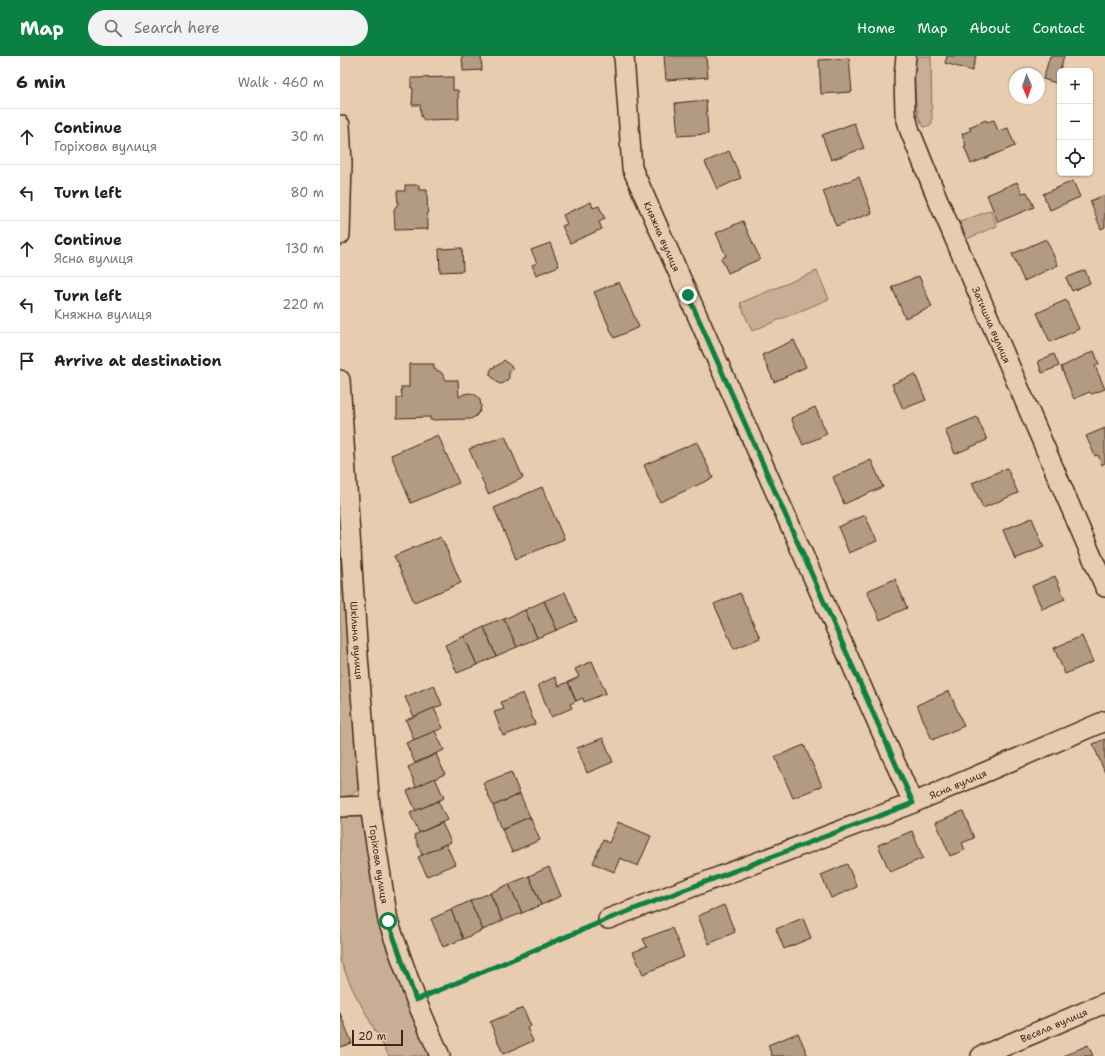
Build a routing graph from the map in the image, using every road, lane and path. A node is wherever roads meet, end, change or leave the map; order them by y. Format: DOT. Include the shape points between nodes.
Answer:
graph roads {
  1 [pos="624,56"];
  2 [pos="906,56"];
  3 [pos="340,125"];
  4 [pos="340,235"];
  5 [pos="340,380"];
  6 [pos="1105,587"];
  7 [pos="1105,721"];
  8 [pos="913,803"];
  9 [pos="370,806"];
  10 [pos="340,807"];
  11 [pos="608,919"];
  12 [pos="416,1000"];
  13 [pos="1105,1003"];
  14 [pos="440,1056"];
  15 [pos="981,1056"];
  1 -- 8 [label="street, Княжна вулиця" via="632,168"];
  2 -- 6 [label="street, Затишна вулиця" via="904,77 910,131"];
  3 -- 4 [label="street"];
  5 -- 9 [label="street, Шкільна вулиця"];
  7 -- 8 [label="street, Ясна вулиця"];
  8 -- 11 [label="street, Ясна вулиця"];
  9 -- 10 [label="street"];
  9 -- 12 [label="street, Горіхова вулиця" via="388,921"];
  11 -- 12 [label="path"];
  12 -- 14 [label="street, Горіхова вулиця"];
  13 -- 15 [label="street, Весела вулиця"];
}
